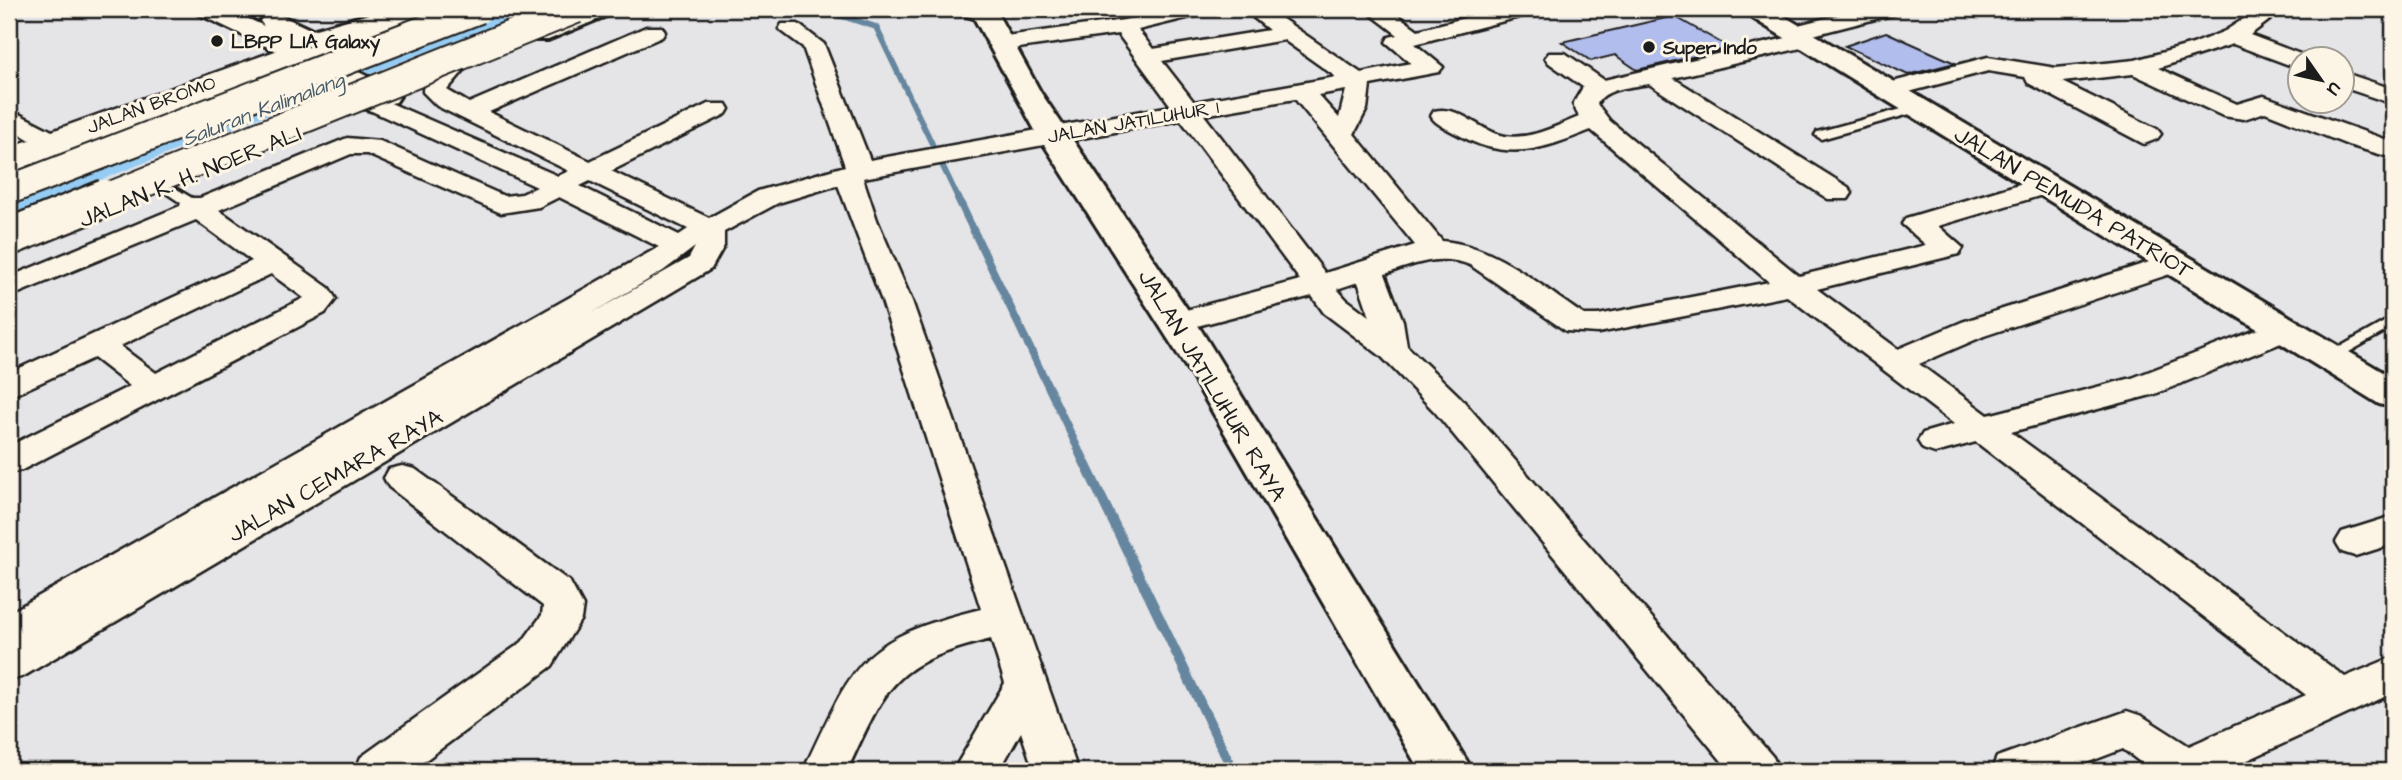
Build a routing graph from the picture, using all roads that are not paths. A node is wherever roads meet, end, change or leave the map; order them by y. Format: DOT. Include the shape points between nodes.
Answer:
graph roads {
  1 [pos="208,9"];
  2 [pos="249,9"];
  3 [pos="394,9"];
  4 [pos="414,9"];
  5 [pos="433,9"];
  6 [pos="479,9"];
  7 [pos="576,9"];
  8 [pos="602,9"];
  9 [pos="1195,9"];
  10 [pos="1254,9"];
  11 [pos="1375,9"];
  12 [pos="1524,9"];
  13 [pos="1755,9"];
  14 [pos="1887,9"];
  15 [pos="2273,9"];
  16 [pos="987,19"];
  17 [pos="1124,27"];
  18 [pos="790,29"];
  19 [pos="339,31"];
  20 [pos="654,32"];
  21 [pos="1408,32"];
  22 [pos="1288,33"];
  23 [pos="1800,36"];
  24 [pos="2233,36"];
  25 [pos="2286,56"];
  26 [pos="1147,57"];
  27 [pos="1557,58"];
  28 [pos="304,65"];
  29 [pos="2136,67"];
  30 [pos="453,69"];
  31 [pos="2025,72"];
  32 [pos="1653,76"];
  33 [pos="1357,80"];
  34 [pos="2356,84"];
  35 [pos="1600,88"];
  36 [pos="1890,90"];
  37 [pos="1301,91"];
  38 [pos="368,95"];
  39 [pos="2393,97"];
  40 [pos="1920,107"];
  41 [pos="717,109"];
  42 [pos="1187,111"];
  43 [pos="468,112"];
  44 [pos="9,116"];
  45 [pos="1443,116"];
  46 [pos="1595,120"];
  47 [pos="1054,134"];
  48 [pos="1340,134"];
  49 [pos="1821,135"];
  50 [pos="2144,136"];
  51 [pos="50,141"];
  52 [pos="2393,150"];
  53 [pos="9,156"];
  54 [pos="9,169"];
  55 [pos="588,171"];
  56 [pos="854,171"];
  57 [pos="2046,185"];
  58 [pos="165,186"];
  59 [pos="558,186"];
  60 [pos="9,190"];
  61 [pos="1838,193"];
  62 [pos="194,206"];
  63 [pos="710,229"];
  64 [pos="9,237"];
  65 [pos="679,246"];
  66 [pos="1433,249"];
  67 [pos="9,251"];
  68 [pos="271,263"];
  69 [pos="2175,263"];
  70 [pos="1368,269"];
  71 [pos="648,282"];
  72 [pos="1318,285"];
  73 [pos="1793,286"];
  74 [pos="9,288"];
  75 [pos="2393,321"];
  76 [pos="1178,322"];
  77 [pos="2284,330"];
  78 [pos="97,345"];
  79 [pos="1392,349"];
  80 [pos="2330,357"];
  81 [pos="1896,362"];
  82 [pos="9,386"];
  83 [pos="154,387"];
  84 [pos="2393,395"];
  85 [pos="1982,427"];
  86 [pos="1934,441"];
  87 [pos="362,445"];
  88 [pos="9,461"];
  89 [pos="402,478"];
  90 [pos="2393,530"];
  91 [pos="2355,542"];
  92 [pos="1006,619"];
  93 [pos="9,632"];
  94 [pos="9,664"];
  95 [pos="1026,686"];
  96 [pos="2376,688"];
  97 [pos="2184,769"];
  98 [pos="377,771"];
  99 [pos="825,771"];
  100 [pos="975,771"];
  101 [pos="1056,771"];
  102 [pos="1447,771"];
  103 [pos="1757,771"];
  104 [pos="2013,771"];
  1 -- 28 [label="main road"];
  2 -- 19 [label="main road" via="309,39"];
  3 -- 19 [label="street"];
  4 -- 19 [label="main road"];
  5 -- 28 [label="main road"];
  6 -- 60 [label="main road, bridge"];
  7 -- 64 [label="main road, bridge"];
  8 -- 30 [label="main road, JALAN K. H. NOER ALI"];
  9 -- 17 [label="street"];
  10 -- 22 [label="street"];
  11 -- 21 [label="street"];
  12 -- 33 [label="street, JALAN JATILUHUR 1" via="1397,43 1431,66"];
  13 -- 23 [label="main road, JALAN PEMUDA PATRIOT"];
  14 -- 23 [label="street"];
  15 -- 24 [label="street"];
  16 -- 17 [label="street"];
  16 -- 47 [label="main road, JALAN JATILUHUR RAYA"];
  17 -- 26 [label="street"];
  18 -- 56 [label="street" via="813,44"];
  20 -- 43 [label="street"];
  22 -- 26 [label="street"];
  22 -- 33 [label="street"];
  23 -- 32 [label="street"];
  23 -- 36 [label="main road, JALAN PEMUDA PATRIOT"];
  24 -- 25 [label="street"];
  24 -- 29 [label="street"];
  26 -- 42 [label="street"];
  27 -- 35 [label="street"];
  28 -- 38 [label="main road"];
  28 -- 51 [label="street, JALAN BROMO"];
  28 -- 54 [label="main road"];
  29 -- 31 [label="street" via="2073,75"];
  29 -- 52 [label="street" via="2232,111 2244,112 2264,103"];
  30 -- 38 [label="main road, JALAN K. H. NOER ALI"];
  30 -- 43 [label="street" via="435,85 435,92"];
  31 -- 36 [label="street" via="1988,64"];
  31 -- 50 [label="street" via="2148,134"];
  32 -- 35 [label="street"];
  32 -- 61 [label="street"];
  33 -- 37 [label="street, JALAN JATILUHUR 1"];
  33 -- 48 [label="street" via="1358,99"];
  34 -- 39 [label="street"];
  35 -- 46 [label="street" via="1586,98"];
  36 -- 40 [label="main road, JALAN PEMUDA PATRIOT"];
  37 -- 42 [label="street, JALAN JATILUHUR 1"];
  37 -- 48 [label="street"];
  38 -- 58 [label="main road, JALAN K. H. NOER ALI"];
  38 -- 59 [label="street"];
  40 -- 49 [label="lane"];
  40 -- 57 [label="main road, JALAN PEMUDA PATRIOT"];
  41 -- 55 [label="street"];
  42 -- 47 [label="street, JALAN JATILUHUR 1"];
  42 -- 72 [label="street"];
  43 -- 55 [label="street"];
  44 -- 51 [label="street"];
  45 -- 46 [label="street" via="1508,145 1529,143"];
  46 -- 73 [label="street"];
  47 -- 56 [label="street, JALAN JATILUHUR 1"];
  47 -- 76 [label="main road, JALAN JATILUHUR RAYA"];
  48 -- 66 [label="street"];
  51 -- 53 [label="street, JALAN BROMO"];
  55 -- 59 [label="street"];
  55 -- 63 [label="street"];
  56 -- 63 [label="street, JALAN JATILUHUR 1" via="776,194"];
  56 -- 92 [label="street" via="863,220 897,301"];
  57 -- 69 [label="main road, JALAN PEMUDA PATRIOT"];
  57 -- 73 [label="street" via="1916,224 1949,248"];
  58 -- 62 [label="lane"];
  58 -- 67 [label="main road, JALAN K. H. NOER ALI"];
  59 -- 62 [label="street" via="529,201 501,205 371,146 356,144"];
  59 -- 65 [label="street"];
  62 -- 68 [label="street"];
  62 -- 74 [label="street"];
  63 -- 65 [label="street, JALAN JATILUHUR 1"];
  63 -- 71 [label="street" via="710,246 701,262"];
  65 -- 71 [label="street, JALAN JATILUHUR 1"];
  66 -- 70 [label="street"];
  66 -- 73 [label="street" via="1480,259 1586,325"];
  68 -- 78 [label="street"];
  68 -- 83 [label="street" via="321,299"];
  69 -- 77 [label="main road, JALAN PEMUDA PATRIOT"];
  69 -- 81 [label="street" via="1973,329"];
  70 -- 72 [label="street"];
  70 -- 79 [label="street"];
  71 -- 87 [label="street, JALAN CEMARA RAYA"];
  72 -- 76 [label="street"];
  72 -- 79 [label="street" via="1348,317"];
  73 -- 81 [label="street"];
  75 -- 80 [label="lane"];
  76 -- 102 [label="main road, JALAN JATILUHUR RAYA"];
  77 -- 80 [label="main road, JALAN PEMUDA PATRIOT"];
  77 -- 85 [label="street" via="2143,386"];
  78 -- 82 [label="street"];
  78 -- 83 [label="street"];
  79 -- 103 [label="street" via="1447,404"];
  80 -- 84 [label="main road, JALAN PEMUDA PATRIOT"];
  81 -- 85 [label="street"];
  83 -- 88 [label="street"];
  85 -- 86 [label="street"];
  85 -- 96 [label="street"];
  87 -- 93 [label="street, JALAN CEMARA RAYA"];
  87 -- 94 [label="street, JALAN CEMARA RAYA"];
  89 -- 98 [label="street" via="556,593 563,606 561,619 537,654"];
  90 -- 91 [label="street"];
  92 -- 95 [label="street"];
  92 -- 99 [label="street" via="927,641 888,661 863,694"];
  95 -- 100 [label="street"];
  95 -- 101 [label="street"];
  96 -- 97 [label="street"];
  97 -- 104 [label="street" via="2127,729"];
}
